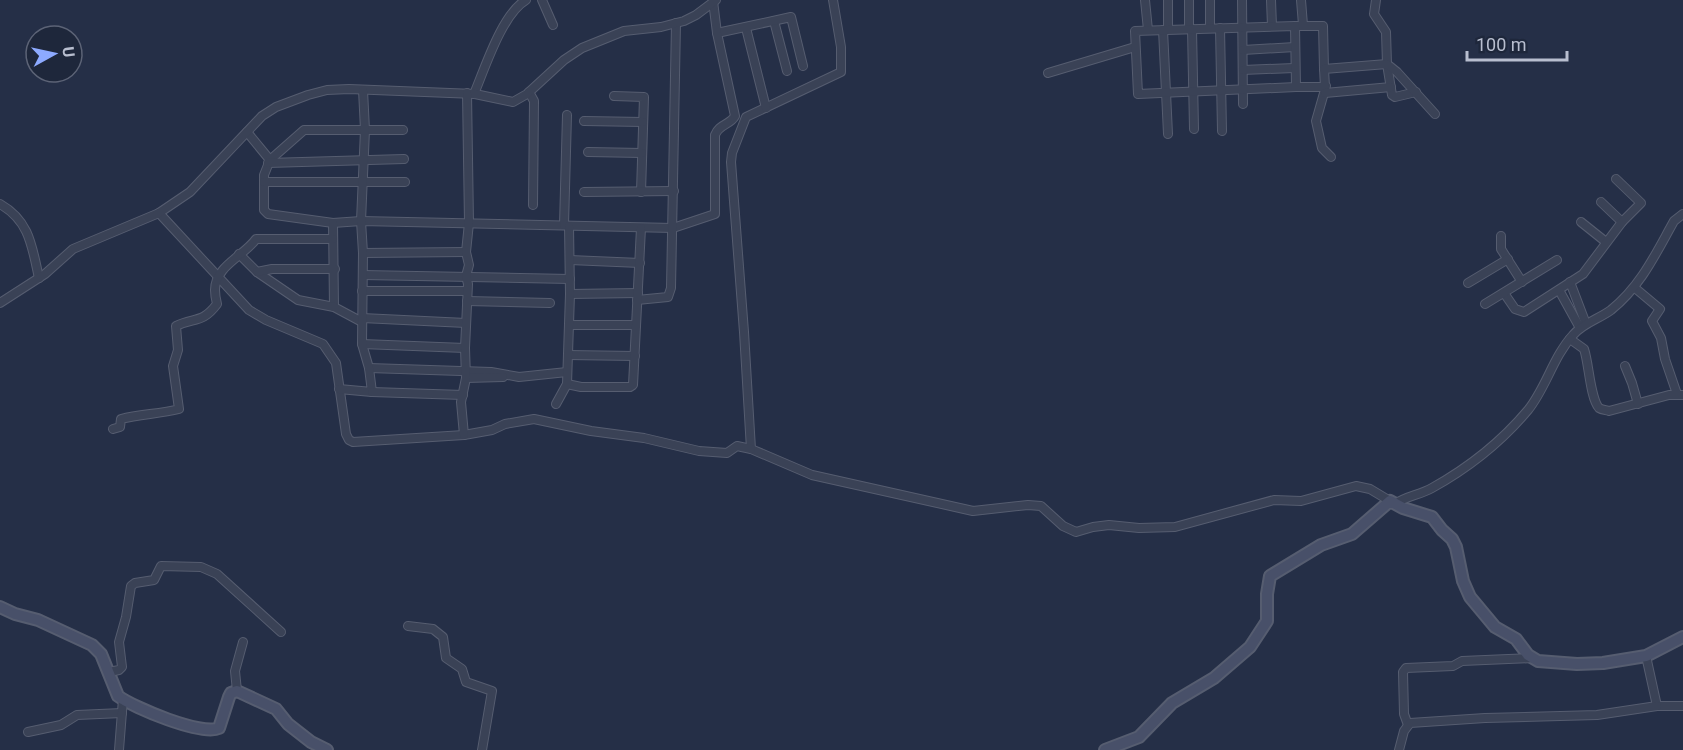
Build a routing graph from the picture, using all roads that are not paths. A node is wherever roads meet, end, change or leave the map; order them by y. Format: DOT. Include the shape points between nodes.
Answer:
graph roads {
  1 [pos="526,0"];
  2 [pos="542,0"];
  3 [pos="833,0"];
  4 [pos="1145,0"];
  5 [pos="1168,0"];
  6 [pos="1189,0"];
  7 [pos="1210,0"];
  8 [pos="1242,0"];
  9 [pos="1271,0"];
  10 [pos="1301,0"];
  11 [pos="1376,0"];
  12 [pos="715,1"];
  13 [pos="774,21"];
  14 [pos="676,23"];
  15 [pos="553,25"];
  16 [pos="1272,26"];
  17 [pos="1299,26"];
  18 [pos="1242,27"];
  19 [pos="746,28"];
  20 [pos="1210,28"];
  21 [pos="1220,28"];
  22 [pos="1191,29"];
  23 [pos="1148,30"];
  24 [pos="1166,30"];
  25 [pos="717,33"];
  26 [pos="1135,47"];
  27 [pos="1295,47"];
  28 [pos="1242,50"];
  29 [pos="1387,64"];
  30 [pos="803,66"];
  31 [pos="1294,68"];
  32 [pos="1324,69"];
  33 [pos="1243,70"];
  34 [pos="787,71"];
  35 [pos="1048,73"];
  36 [pos="1296,87"];
  37 [pos="1391,87"];
  38 [pos="1325,89"];
  39 [pos="363,90"];
  40 [pos="1243,90"];
  41 [pos="1220,91"];
  42 [pos="529,92"];
  43 [pos="1193,92"];
  44 [pos="1416,92"];
  45 [pos="1166,93"];
  46 [pos="470,94"];
  47 [pos="614,96"];
  48 [pos="1243,104"];
  49 [pos="766,108"];
  50 [pos="1434,114"];
  51 [pos="567,115"];
  52 [pos="584,121"];
  53 [pos="644,122"];
  54 [pos="365,129"];
  55 [pos="1194,129"];
  56 [pos="403,130"];
  57 [pos="1222,131"];
  58 [pos="248,132"];
  59 [pos="1168,134"];
  60 [pos="588,152"];
  61 [pos="642,153"];
  62 [pos="1331,157"];
  63 [pos="405,159"];
  64 [pos="364,161"];
  65 [pos="269,162"];
  66 [pos="1616,179"];
  67 [pos="363,181"];
  68 [pos="264,182"];
  69 [pos="405,182"];
  70 [pos="674,191"];
  71 [pos="584,192"];
  72 [pos="641,192"];
  73 [pos="1601,202"];
  74 [pos="0,204"];
  75 [pos="533,205"];
  76 [pos="159,213"];
  77 [pos="1683,214"];
  78 [pos="361,221"];
  79 [pos="333,222"];
  80 [pos="1581,222"];
  81 [pos="1622,222"];
  82 [pos="469,223"];
  83 [pos="566,225"];
  84 [pos="641,228"];
  85 [pos="673,228"];
  86 [pos="1501,236"];
  87 [pos="333,239"];
  88 [pos="1606,242"];
  89 [pos="466,252"];
  90 [pos="363,253"];
  91 [pos="239,254"];
  92 [pos="1508,259"];
  93 [pos="570,260"];
  94 [pos="1557,260"];
  95 [pos="640,263"];
  96 [pos="335,269"];
  97 [pos="257,272"];
  98 [pos="363,275"];
  99 [pos="218,276"];
  100 [pos="466,276"];
  101 [pos="39,278"];
  102 [pos="570,279"];
  103 [pos="1522,282"];
  104 [pos="1570,282"];
  105 [pos="1468,283"];
  106 [pos="1635,288"];
  107 [pos="1558,290"];
  108 [pos="362,291"];
  109 [pos="466,291"];
  110 [pos="1504,292"];
  111 [pos="570,294"];
  112 [pos="638,296"];
  113 [pos="467,301"];
  114 [pos="0,303"];
  115 [pos="550,303"];
  116 [pos="1485,304"];
  117 [pos="334,307"];
  118 [pos="362,320"];
  119 [pos="466,323"];
  120 [pos="570,324"];
  121 [pos="636,325"];
  122 [pos="1583,326"];
  123 [pos="1570,339"];
  124 [pos="362,344"];
  125 [pos="465,348"];
  126 [pos="568,356"];
  127 [pos="635,356"];
  128 [pos="1624,366"];
  129 [pos="369,368"];
  130 [pos="567,372"];
  131 [pos="466,374"];
  132 [pos="567,384"];
  133 [pos="339,389"];
  134 [pos="372,392"];
  135 [pos="464,395"];
  136 [pos="1680,395"];
  137 [pos="556,404"];
  138 [pos="1638,404"];
  139 [pos="113,429"];
  140 [pos="464,435"];
  141 [pos="751,449"];
  142 [pos="1392,502"];
  143 [pos="0,607"];
  144 [pos="408,626"];
  145 [pos="281,632"];
  146 [pos="1683,637"];
  147 [pos="243,642"];
  148 [pos="1646,656"];
  149 [pos="1533,658"];
  150 [pos="109,672"];
  151 [pos="237,691"];
  152 [pos="123,699"];
  153 [pos="1658,706"];
  154 [pos="1683,706"];
  155 [pos="122,713"];
  156 [pos="1408,725"];
  157 [pos="28,732"];
  158 [pos="119,750"];
  159 [pos="327,750"];
  160 [pos="482,750"];
  161 [pos="1105,750"];
  162 [pos="1400,750"];
  1 -- 46 [label="street" via="493,44"];
  2 -- 15 [label="street"];
  3 -- 49 [label="street" via="841,72"];
  4 -- 23 [label="street"];
  5 -- 24 [label="street"];
  6 -- 22 [label="street"];
  7 -- 20 [label="street"];
  8 -- 18 [label="street"];
  9 -- 16 [label="street"];
  10 -- 17 [label="street"];
  11 -- 29 [label="street" via="1374,14 1386,32"];
  12 -- 14 [label="street"];
  12 -- 25 [label="street"];
  13 -- 19 [label="street"];
  13 -- 30 [label="street" via="791,17"];
  13 -- 34 [label="street"];
  14 -- 42 [label="street" via="624,31 582,48"];
  14 -- 70 [label="street"];
  16 -- 17 [label="street"];
  16 -- 18 [label="street"];
  17 -- 27 [label="street"];
  17 -- 32 [label="street" via="1323,26"];
  18 -- 21 [label="street"];
  18 -- 28 [label="street"];
  19 -- 25 [label="street"];
  19 -- 49 [label="street"];
  20 -- 21 [label="street"];
  20 -- 22 [label="street"];
  21 -- 41 [label="street"];
  22 -- 24 [label="street"];
  22 -- 43 [label="street"];
  23 -- 24 [label="street"];
  23 -- 26 [label="street" via="1135,31"];
  24 -- 45 [label="street"];
  25 -- 85 [label="street" via="735,113 732,121 715,135 716,211"];
  26 -- 35 [label="street"];
  26 -- 45 [label="street" via="1138,94"];
  27 -- 28 [label="street"];
  27 -- 31 [label="street"];
  28 -- 33 [label="street"];
  29 -- 32 [label="street"];
  29 -- 37 [label="street"];
  29 -- 44 [label="street"];
  31 -- 33 [label="street"];
  31 -- 36 [label="street"];
  32 -- 38 [label="street"];
  33 -- 40 [label="street"];
  36 -- 38 [label="street"];
  36 -- 40 [label="street"];
  37 -- 38 [label="street"];
  37 -- 44 [label="street" via="1393,97"];
  38 -- 62 [label="street" via="1316,121 1320,144"];
  39 -- 46 [label="street"];
  39 -- 54 [label="street"];
  39 -- 58 [label="street" via="327,90 285,103 268,111"];
  40 -- 41 [label="street"];
  40 -- 48 [label="street"];
  41 -- 43 [label="street"];
  41 -- 57 [label="street"];
  42 -- 46 [label="street" via="513,102"];
  42 -- 75 [label="street" via="534,101"];
  43 -- 45 [label="street"];
  43 -- 55 [label="street"];
  44 -- 50 [label="street"];
  45 -- 59 [label="street"];
  46 -- 82 [label="street"];
  47 -- 53 [label="street" via="644,97"];
  49 -- 141 [label="street" via="746,117 731,158"];
  51 -- 83 [label="street"];
  52 -- 53 [label="street"];
  53 -- 61 [label="street"];
  54 -- 56 [label="street"];
  54 -- 64 [label="street"];
  54 -- 65 [label="street" via="304,130"];
  58 -- 65 [label="street"];
  58 -- 76 [label="street" via="190,192"];
  60 -- 61 [label="street"];
  61 -- 72 [label="street"];
  63 -- 64 [label="street"];
  64 -- 65 [label="street"];
  64 -- 67 [label="street"];
  65 -- 68 [label="street"];
  66 -- 81 [label="street" via="1641,203"];
  67 -- 68 [label="street"];
  67 -- 69 [label="street"];
  67 -- 78 [label="street"];
  68 -- 79 [label="street" via="265,213"];
  70 -- 72 [label="street"];
  70 -- 85 [label="street"];
  71 -- 72 [label="street"];
  73 -- 81 [label="street"];
  74 -- 101 [label="street" via="25,226"];
  76 -- 99 [label="street"];
  76 -- 101 [label="street" via="73,249"];
  77 -- 106 [label="street" via="1674,221"];
  78 -- 79 [label="street"];
  78 -- 82 [label="street"];
  78 -- 90 [label="street"];
  79 -- 87 [label="street"];
  80 -- 88 [label="street"];
  81 -- 88 [label="street"];
  82 -- 83 [label="street"];
  82 -- 89 [label="street"];
  83 -- 84 [label="street"];
  83 -- 93 [label="street"];
  84 -- 85 [label="street"];
  84 -- 95 [label="street"];
  85 -- 112 [label="street" via="669,295"];
  86 -- 92 [label="street" via="1501,249"];
  87 -- 91 [label="street" via="256,239"];
  87 -- 96 [label="street"];
  88 -- 104 [label="street" via="1582,274"];
  89 -- 90 [label="street"];
  89 -- 100 [label="street"];
  90 -- 98 [label="street"];
  91 -- 97 [label="street"];
  91 -- 99 [label="street"];
  92 -- 103 [label="street"];
  92 -- 105 [label="street"];
  93 -- 95 [label="street"];
  93 -- 102 [label="street"];
  94 -- 103 [label="street"];
  95 -- 112 [label="street"];
  96 -- 97 [label="street"];
  96 -- 117 [label="street"];
  97 -- 117 [label="street" via="298,300"];
  98 -- 100 [label="street"];
  98 -- 108 [label="street"];
  99 -- 133 [label="street" via="249,310 323,344 336,363"];
  99 -- 139 [label="street" via="216,306 203,319 176,326 178,350 173,366 179,409 121,419 120,427"];
  100 -- 102 [label="street"];
  100 -- 109 [label="street"];
  101 -- 114 [label="street"];
  102 -- 111 [label="street"];
  103 -- 110 [label="street"];
  104 -- 107 [label="street"];
  104 -- 122 [label="street"];
  106 -- 122 [label="street" via="1612,309"];
  106 -- 136 [label="street" via="1660,309 1652,321"];
  107 -- 110 [label="street" via="1524,312 1515,309"];
  107 -- 122 [label="street"];
  108 -- 109 [label="street"];
  108 -- 118 [label="street"];
  109 -- 113 [label="street"];
  110 -- 116 [label="street"];
  111 -- 112 [label="street"];
  111 -- 120 [label="street"];
  112 -- 121 [label="street"];
  113 -- 115 [label="street"];
  113 -- 119 [label="street"];
  117 -- 118 [label="street"];
  118 -- 119 [label="street"];
  118 -- 124 [label="street"];
  119 -- 125 [label="street"];
  120 -- 121 [label="street"];
  120 -- 126 [label="street"];
  121 -- 127 [label="street"];
  122 -- 123 [label="street"];
  123 -- 138 [label="street" via="1584,349 1599,408 1609,411"];
  123 -- 142 [label="street" via="1527,410 1493,446 1440,484"];
  124 -- 125 [label="street"];
  124 -- 129 [label="street"];
  125 -- 131 [label="street"];
  126 -- 127 [label="street"];
  126 -- 130 [label="street"];
  127 -- 132 [label="street" via="630,387"];
  128 -- 138 [label="street"];
  129 -- 131 [label="street"];
  129 -- 134 [label="street"];
  130 -- 131 [label="street" via="519,376"];
  130 -- 132 [label="street"];
  131 -- 135 [label="street"];
  132 -- 137 [label="street"];
  133 -- 134 [label="street"];
  133 -- 140 [label="street" via="346,434 354,442"];
  134 -- 135 [label="street"];
  135 -- 140 [label="street"];
  136 -- 138 [label="street"];
  140 -- 141 [label="street" via="534,419 699,451 727,453 737,446"];
  141 -- 142 [label="street" via="812,475 973,512 1041,506 1076,532 1109,525 1175,527 1274,500 1301,501 1356,486 1371,489"];
  142 -- 149 [label="street" via="1432,517 1452,539 1470,597 1495,627 1516,639"];
  142 -- 161 [label="street" via="1352,534 1306,553 1270,576 1266,621 1250,647 1214,678 1172,703 1139,737"];
  143 -- 150 [label="street" via="92,645"];
  144 -- 160 [label="street" via="434,629 443,637 446,658 462,669 466,682 492,691"];
  145 -- 150 [label="street" via="218,574 201,567 161,567 154,579 131,586 119,642 122,667"];
  146 -- 148 [label="street"];
  147 -- 151 [label="street" via="235,671"];
  148 -- 149 [label="street" via="1577,664"];
  148 -- 153 [label="street"];
  149 -- 156 [label="street" via="1406,668 1404,712"];
  150 -- 152 [label="street" via="117,694"];
  151 -- 152 [label="street" via="231,693 219,728 213,731 179,724"];
  151 -- 159 [label="street" via="276,709 288,724"];
  152 -- 155 [label="street"];
  153 -- 154 [label="street"];
  153 -- 156 [label="street" via="1597,715"];
  155 -- 157 [label="street" via="77,715 61,725"];
  155 -- 158 [label="street"];
  156 -- 162 [label="street"];
}
